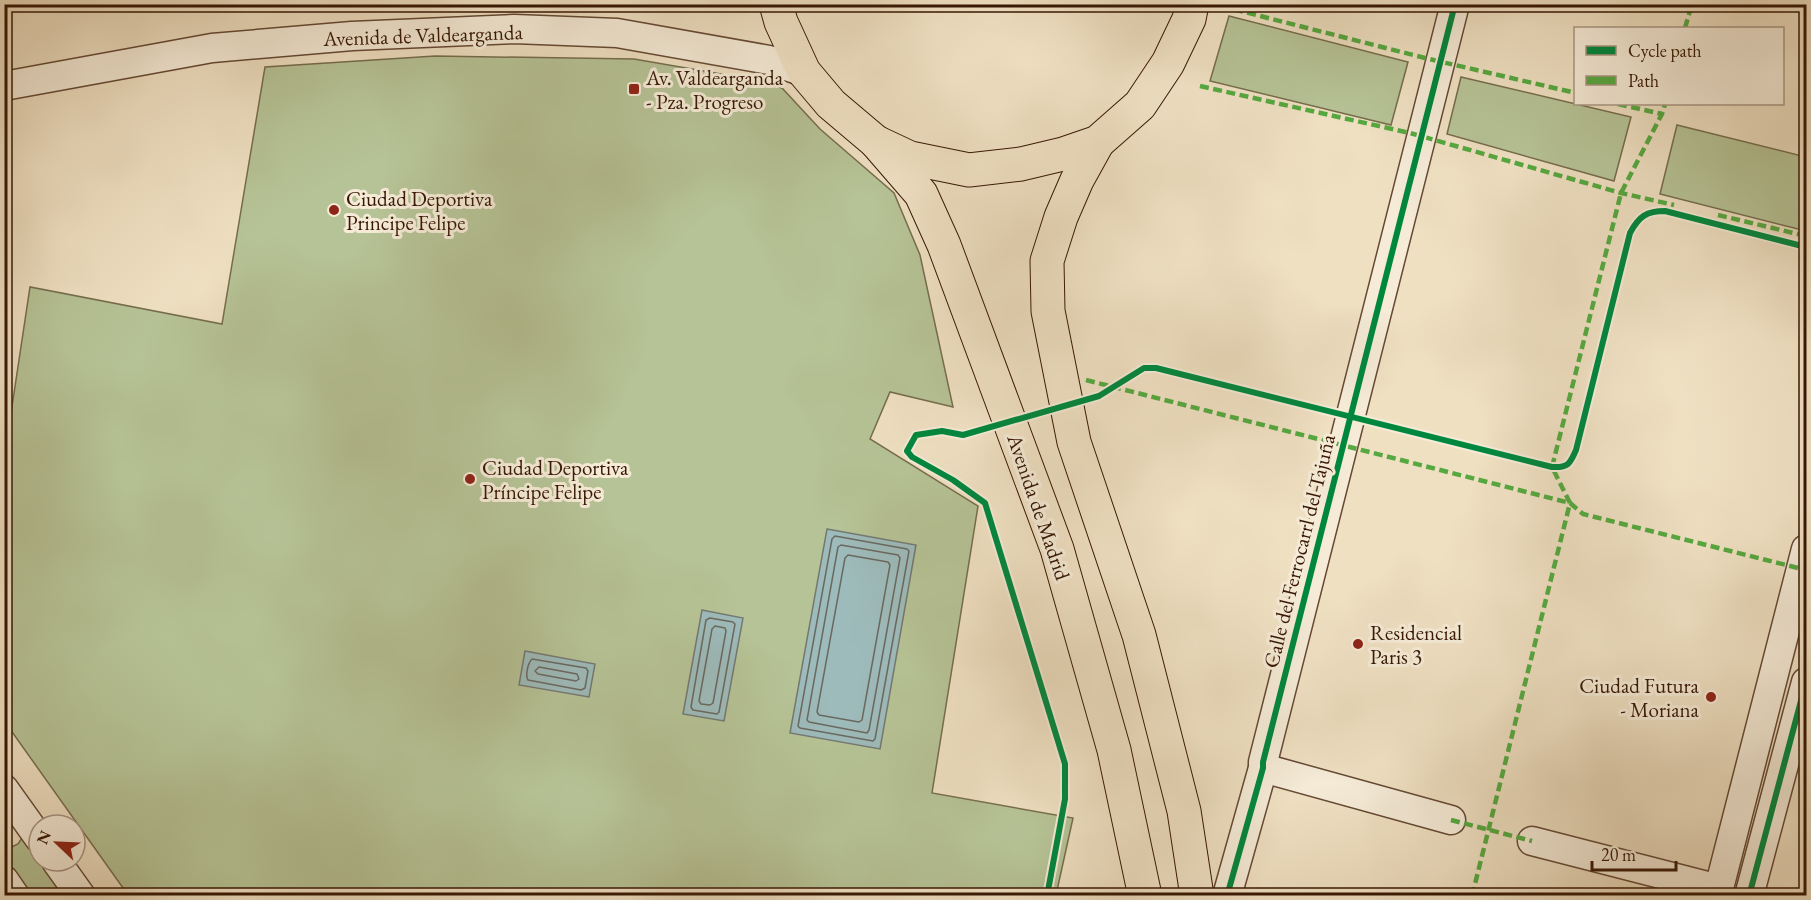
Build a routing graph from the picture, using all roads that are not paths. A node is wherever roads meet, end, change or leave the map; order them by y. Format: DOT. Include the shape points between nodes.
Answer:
graph roads {
  1 [pos="776,4"];
  2 [pos="1192,4"];
  3 [pos="1455,4"];
  4 [pos="804,72"];
  5 [pos="4,86"];
  6 [pos="876,142"];
  7 [pos="1098,142"];
  8 [pos="1806,549"];
  9 [pos="1806,682"];
  10 [pos="1263,768"];
  11 [pos="7,805"];
  12 [pos="1451,820"];
  13 [pos="27,826"];
  14 [pos="1532,841"];
  15 [pos="65,873"];
  16 [pos="4,880"];
  17 [pos="1718,892"];
  18 [pos="15,896"];
  19 [pos="81,896"];
  20 [pos="1145,896"];
  21 [pos="1197,896"];
  22 [pos="1227,896"];
  23 [pos="1749,896"];
  1 -- 4 [label="highway"];
  2 -- 7 [label="highway" via="1168,63 1140,105"];
  3 -- 10 [label="street, Calle del Ferrocarrl del Tajuña"];
  4 -- 5 [label="street, Avenida de Valdearganda" via="769,60 617,33 514,29 352,36 212,48"];
  4 -- 6 [label="highway" via="831,104"];
  6 -- 7 [label="highway" via="910,158 969,170 1021,164"];
  6 -- 20 [label="highway, Avenida de Madrid" via="921,194 944,245 1056,549 1114,750"];
  7 -- 21 [label="highway" via="1060,217 1047,261 1048,311 1074,442 1140,635 1184,811"];
  8 -- 17 [label="street"];
  9 -- 23 [label="street"];
  10 -- 12 [label="street"];
  10 -- 22 [label="street, Calle del Ferrocarrl del Tajuña"];
  11 -- 13 [label="street"];
  14 -- 17 [label="street"];
  15 -- 19 [label="street"];
  16 -- 18 [label="street"];
}
